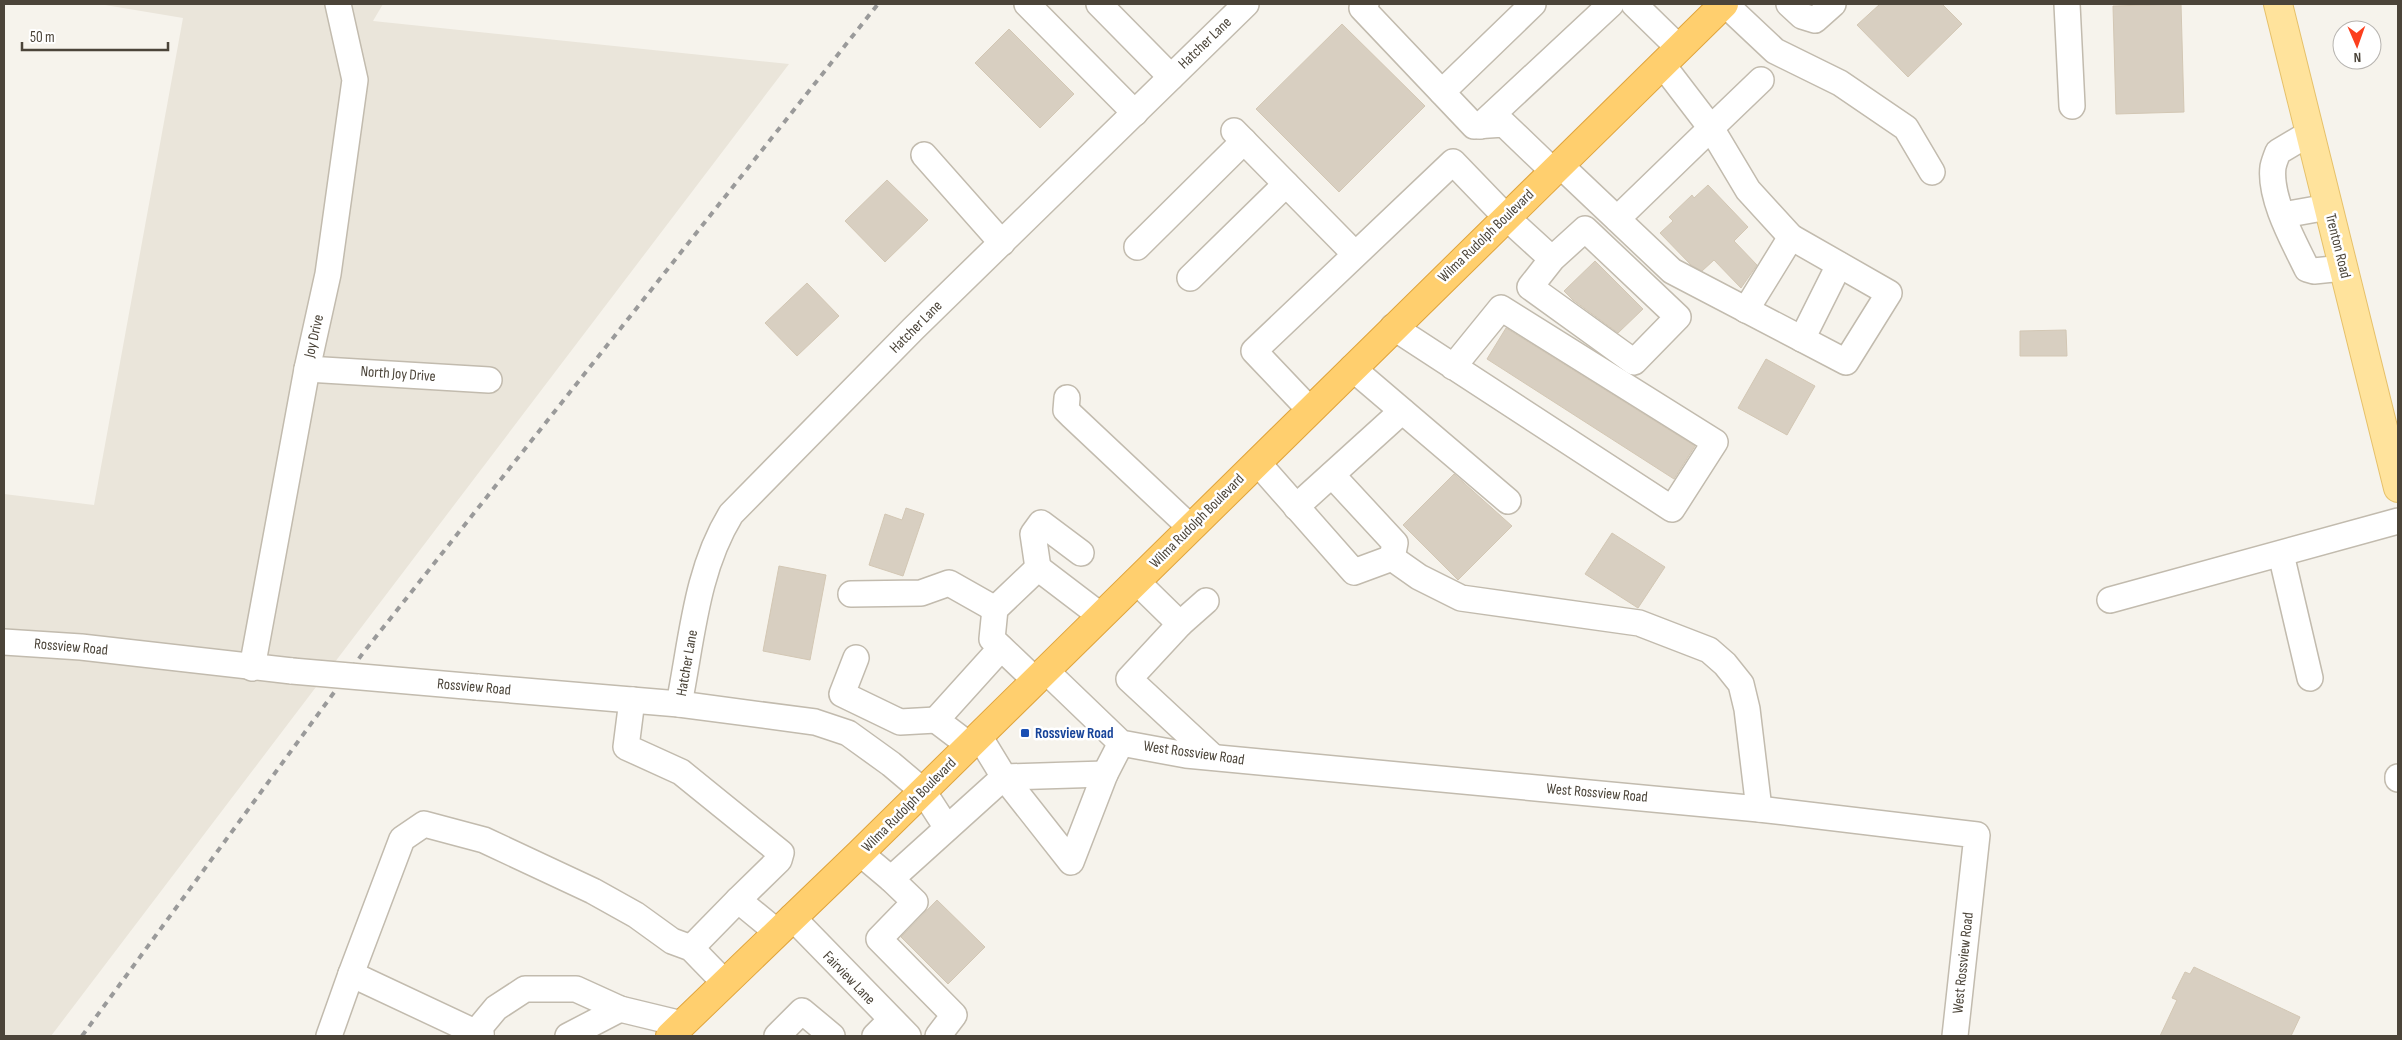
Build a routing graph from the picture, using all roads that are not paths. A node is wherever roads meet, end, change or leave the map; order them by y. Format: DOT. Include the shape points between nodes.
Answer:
graph roads {
  1 [pos="338,4"];
  2 [pos="1027,4"];
  3 [pos="1099,4"];
  4 [pos="1246,4"];
  5 [pos="1366,4"];
  6 [pos="1533,4"];
  7 [pos="1611,4"];
  8 [pos="1634,4"];
  9 [pos="1724,4"];
  10 [pos="1789,4"];
  11 [pos="1833,4"];
  12 [pos="2067,4"];
  13 [pos="2278,4"];
  14 [pos="1670,56"];
  15 [pos="1171,77"];
  16 [pos="1761,80"];
  17 [pos="1442,92"];
  18 [pos="2072,106"];
  19 [pos="1135,113"];
  20 [pos="1480,126"];
  21 [pos="1711,128"];
  22 [pos="2310,133"];
  23 [pos="924,155"];
  24 [pos="1556,167"];
  25 [pos="1932,172"];
  26 [pos="1286,184"];
  27 [pos="2328,207"];
  28 [pos="2283,215"];
  29 [pos="1506,217"];
  30 [pos="1617,219"];
  31 [pos="1791,237"];
  32 [pos="1002,243"];
  33 [pos="1137,247"];
  34 [pos="1356,254"];
  35 [pos="1552,259"];
  36 [pos="1839,265"];
  37 [pos="2343,268"];
  38 [pos="1190,278"];
  39 [pos="1746,310"];
  40 [pos="1393,327"];
  41 [pos="1802,339"];
  42 [pos="1453,366"];
  43 [pos="1352,368"];
  44 [pos="307,369"];
  45 [pos="489,380"];
  46 [pos="1067,398"];
  47 [pos="1310,410"];
  48 [pos="1402,411"];
  49 [pos="1256,462"];
  50 [pos="1332,474"];
  51 [pos="2398,488"];
  52 [pos="1508,501"];
  53 [pos="1296,507"];
  54 [pos="2398,521"];
  55 [pos="1190,527"];
  56 [pos="1081,553"];
  57 [pos="2281,554"];
  58 [pos="1392,558"];
  59 [pos="1038,568"];
  60 [pos="1136,581"];
  61 [pos="851,594"];
  62 [pos="2110,600"];
  63 [pos="1206,601"];
  64 [pos="995,609"];
  65 [pos="1101,616"];
  66 [pos="1180,624"];
  67 [pos="4,642"];
  68 [pos="1001,648"];
  69 [pos="856,658"];
  70 [pos="252,668"];
  71 [pos="1040,675"];
  72 [pos="2310,678"];
  73 [pos="632,700"];
  74 [pos="679,704"];
  75 [pos="878,710"];
  76 [pos="1164,714"];
  77 [pos="936,720"];
  78 [pos="859,740"];
  79 [pos="974,740"];
  80 [pos="1121,743"];
  81 [pos="1148,748"];
  82 [pos="1213,757"];
  83 [pos="1105,774"];
  84 [pos="1004,777"];
  85 [pos="923,792"];
  86 [pos="1760,809"];
  87 [pos="947,828"];
  88 [pos="860,853"];
  89 [pos="891,879"];
  90 [pos="738,900"];
  91 [pos="785,925"];
  92 [pos="690,948"];
  93 [pos="351,974"];
  94 [pos="725,983"];
  95 [pos="620,1009"];
  96 [pos="676,1030"];
  97 [pos="891,1031"];
  98 [pos="480,1035"];
  99 [pos="329,1036"];
  100 [pos="568,1036"];
  101 [pos="777,1036"];
  102 [pos="832,1036"];
  103 [pos="938,1036"];
  104 [pos="1955,1036"];
  1 -- 44 [label="street, Joy Drive" via="355,80 328,274"];
  2 -- 19 [label="street"];
  3 -- 15 [label="street"];
  4 -- 15 [label="street, Hatcher Lane"];
  5 -- 17 [label="street" via="1362,8"];
  6 -- 17 [label="street"];
  7 -- 20 [label="street"];
  8 -- 14 [label="street"];
  9 -- 14 [label="highway, Wilma Rudolph Boulevard"];
  9 -- 25 [label="street" via="1775,51 1840,83 1906,128"];
  10 -- 11 [label="street" via="1802,16 1815,20"];
  12 -- 18 [label="street"];
  13 -- 22 [label="main road, Trenton Road"];
  14 -- 21 [label="street"];
  14 -- 24 [label="highway, Wilma Rudolph Boulevard"];
  15 -- 19 [label="street, Hatcher Lane"];
  16 -- 21 [label="street"];
  17 -- 20 [label="street" via="1474,126"];
  19 -- 32 [label="street, Hatcher Lane"];
  20 -- 24 [label="street" via="1504,124"];
  21 -- 30 [label="street"];
  21 -- 31 [label="street" via="1748,190"];
  22 -- 27 [label="main road, Trenton Road"];
  22 -- 28 [label="street" via="2278,152 2273,167 2275,189"];
  23 -- 32 [label="street"];
  24 -- 29 [label="highway, Wilma Rudolph Boulevard"];
  24 -- 30 [label="street"];
  26 -- 33 [label="street" via="1239,136"];
  26 -- 34 [label="street"];
  26 -- 38 [label="street"];
  27 -- 28 [label="street"];
  27 -- 37 [label="main road, Trenton Road"];
  28 -- 37 [label="street" via="2307,269"];
  29 -- 34 [label="street" via="1453,162"];
  29 -- 35 [label="street"];
  29 -- 40 [label="highway, Wilma Rudolph Boulevard"];
  30 -- 39 [label="street" via="1672,271"];
  31 -- 36 [label="street"];
  31 -- 39 [label="street"];
  32 -- 74 [label="street, Hatcher Lane" via="731,514 708,557"];
  34 -- 47 [label="street" via="1254,351"];
  35 -- 35 [label="street" via="1585,229 1678,318 1634,362 1530,287"];
  36 -- 41 [label="street"];
  36 -- 41 [label="street" via="1889,293 1846,362"];
  37 -- 51 [label="main road, Trenton Road"];
  39 -- 41 [label="street"];
  40 -- 42 [label="street"];
  40 -- 43 [label="highway, Wilma Rudolph Boulevard"];
  42 -- 42 [label="street" via="1672,509 1715,442 1501,308"];
  43 -- 47 [label="highway, Wilma Rudolph Boulevard"];
  43 -- 48 [label="street"];
  44 -- 45 [label="street, North Joy Drive"];
  44 -- 70 [label="street, Joy Drive"];
  46 -- 55 [label="street" via="1066,410"];
  47 -- 49 [label="highway, Wilma Rudolph Boulevard"];
  48 -- 50 [label="street"];
  48 -- 52 [label="street"];
  49 -- 53 [label="street"];
  49 -- 55 [label="highway, Wilma Rudolph Boulevard"];
  50 -- 53 [label="street"];
  50 -- 58 [label="street" via="1395,543"];
  53 -- 58 [label="street" via="1354,572"];
  54 -- 57 [label="street"];
  55 -- 60 [label="highway, Wilma Rudolph Boulevard"];
  56 -- 59 [label="street" via="1042,523 1033,534"];
  57 -- 62 [label="street"];
  57 -- 72 [label="street"];
  58 -- 86 [label="street" via="1419,577 1461,598 1639,623 1709,650 1741,684"];
  59 -- 64 [label="street"];
  59 -- 65 [label="street"];
  60 -- 65 [label="highway, Wilma Rudolph Boulevard"];
  60 -- 66 [label="street"];
  61 -- 64 [label="street" via="921,593 949,583"];
  63 -- 66 [label="street"];
  64 -- 68 [label="street" via="992,640"];
  65 -- 71 [label="highway, Wilma Rudolph Boulevard"];
  66 -- 76 [label="street" via="1129,680"];
  67 -- 70 [label="street, Rossview Road" via="81,647"];
  68 -- 71 [label="street"];
  68 -- 77 [label="street"];
  69 -- 75 [label="street" via="842,694"];
  70 -- 73 [label="street, Rossview Road, bridge"];
  71 -- 79 [label="highway, Wilma Rudolph Boulevard"];
  71 -- 80 [label="street"];
  73 -- 74 [label="street, Rossview Road"];
  73 -- 90 [label="street" via="626,747 681,772 781,852 779,860"];
  74 -- 78 [label="street, Rossview Road" via="815,722"];
  75 -- 77 [label="street" via="900,722"];
  75 -- 78 [label="street"];
  76 -- 81 [label="street"];
  76 -- 82 [label="street"];
  77 -- 79 [label="street"];
  78 -- 85 [label="street, Rossview Road"];
  79 -- 84 [label="street"];
  79 -- 85 [label="highway, Wilma Rudolph Boulevard"];
  80 -- 81 [label="street, West Rossview Road"];
  80 -- 83 [label="street"];
  81 -- 82 [label="street, West Rossview Road"];
  82 -- 86 [label="street, West Rossview Road"];
  83 -- 84 [label="street"];
  83 -- 84 [label="street" via="1071,862"];
  84 -- 87 [label="street"];
  85 -- 87 [label="street, Rossview Road"];
  85 -- 88 [label="highway, Wilma Rudolph Boulevard"];
  86 -- 104 [label="street, West Rossview Road" via="1976,835"];
  87 -- 89 [label="street"];
  88 -- 89 [label="street"];
  88 -- 91 [label="highway, Wilma Rudolph Boulevard"];
  89 -- 103 [label="street" via="915,902 879,939 954,1014"];
  90 -- 91 [label="street, Fairview Lane"];
  90 -- 92 [label="street"];
  91 -- 94 [label="highway, Wilma Rudolph Boulevard"];
  91 -- 97 [label="street, Fairview Lane"];
  92 -- 93 [label="street" via="672,941 636,915 593,891 484,840 424,824 402,840"];
  92 -- 94 [label="street"];
  93 -- 98 [label="street"];
  93 -- 99 [label="street"];
  94 -- 96 [label="highway, Wilma Rudolph Boulevard"];
  95 -- 96 [label="street"];
  95 -- 98 [label="street" via="576,989 525,989 496,1008 481,1026"];
  95 -- 100 [label="street"];
  101 -- 102 [label="street" via="802,1011"];
}
